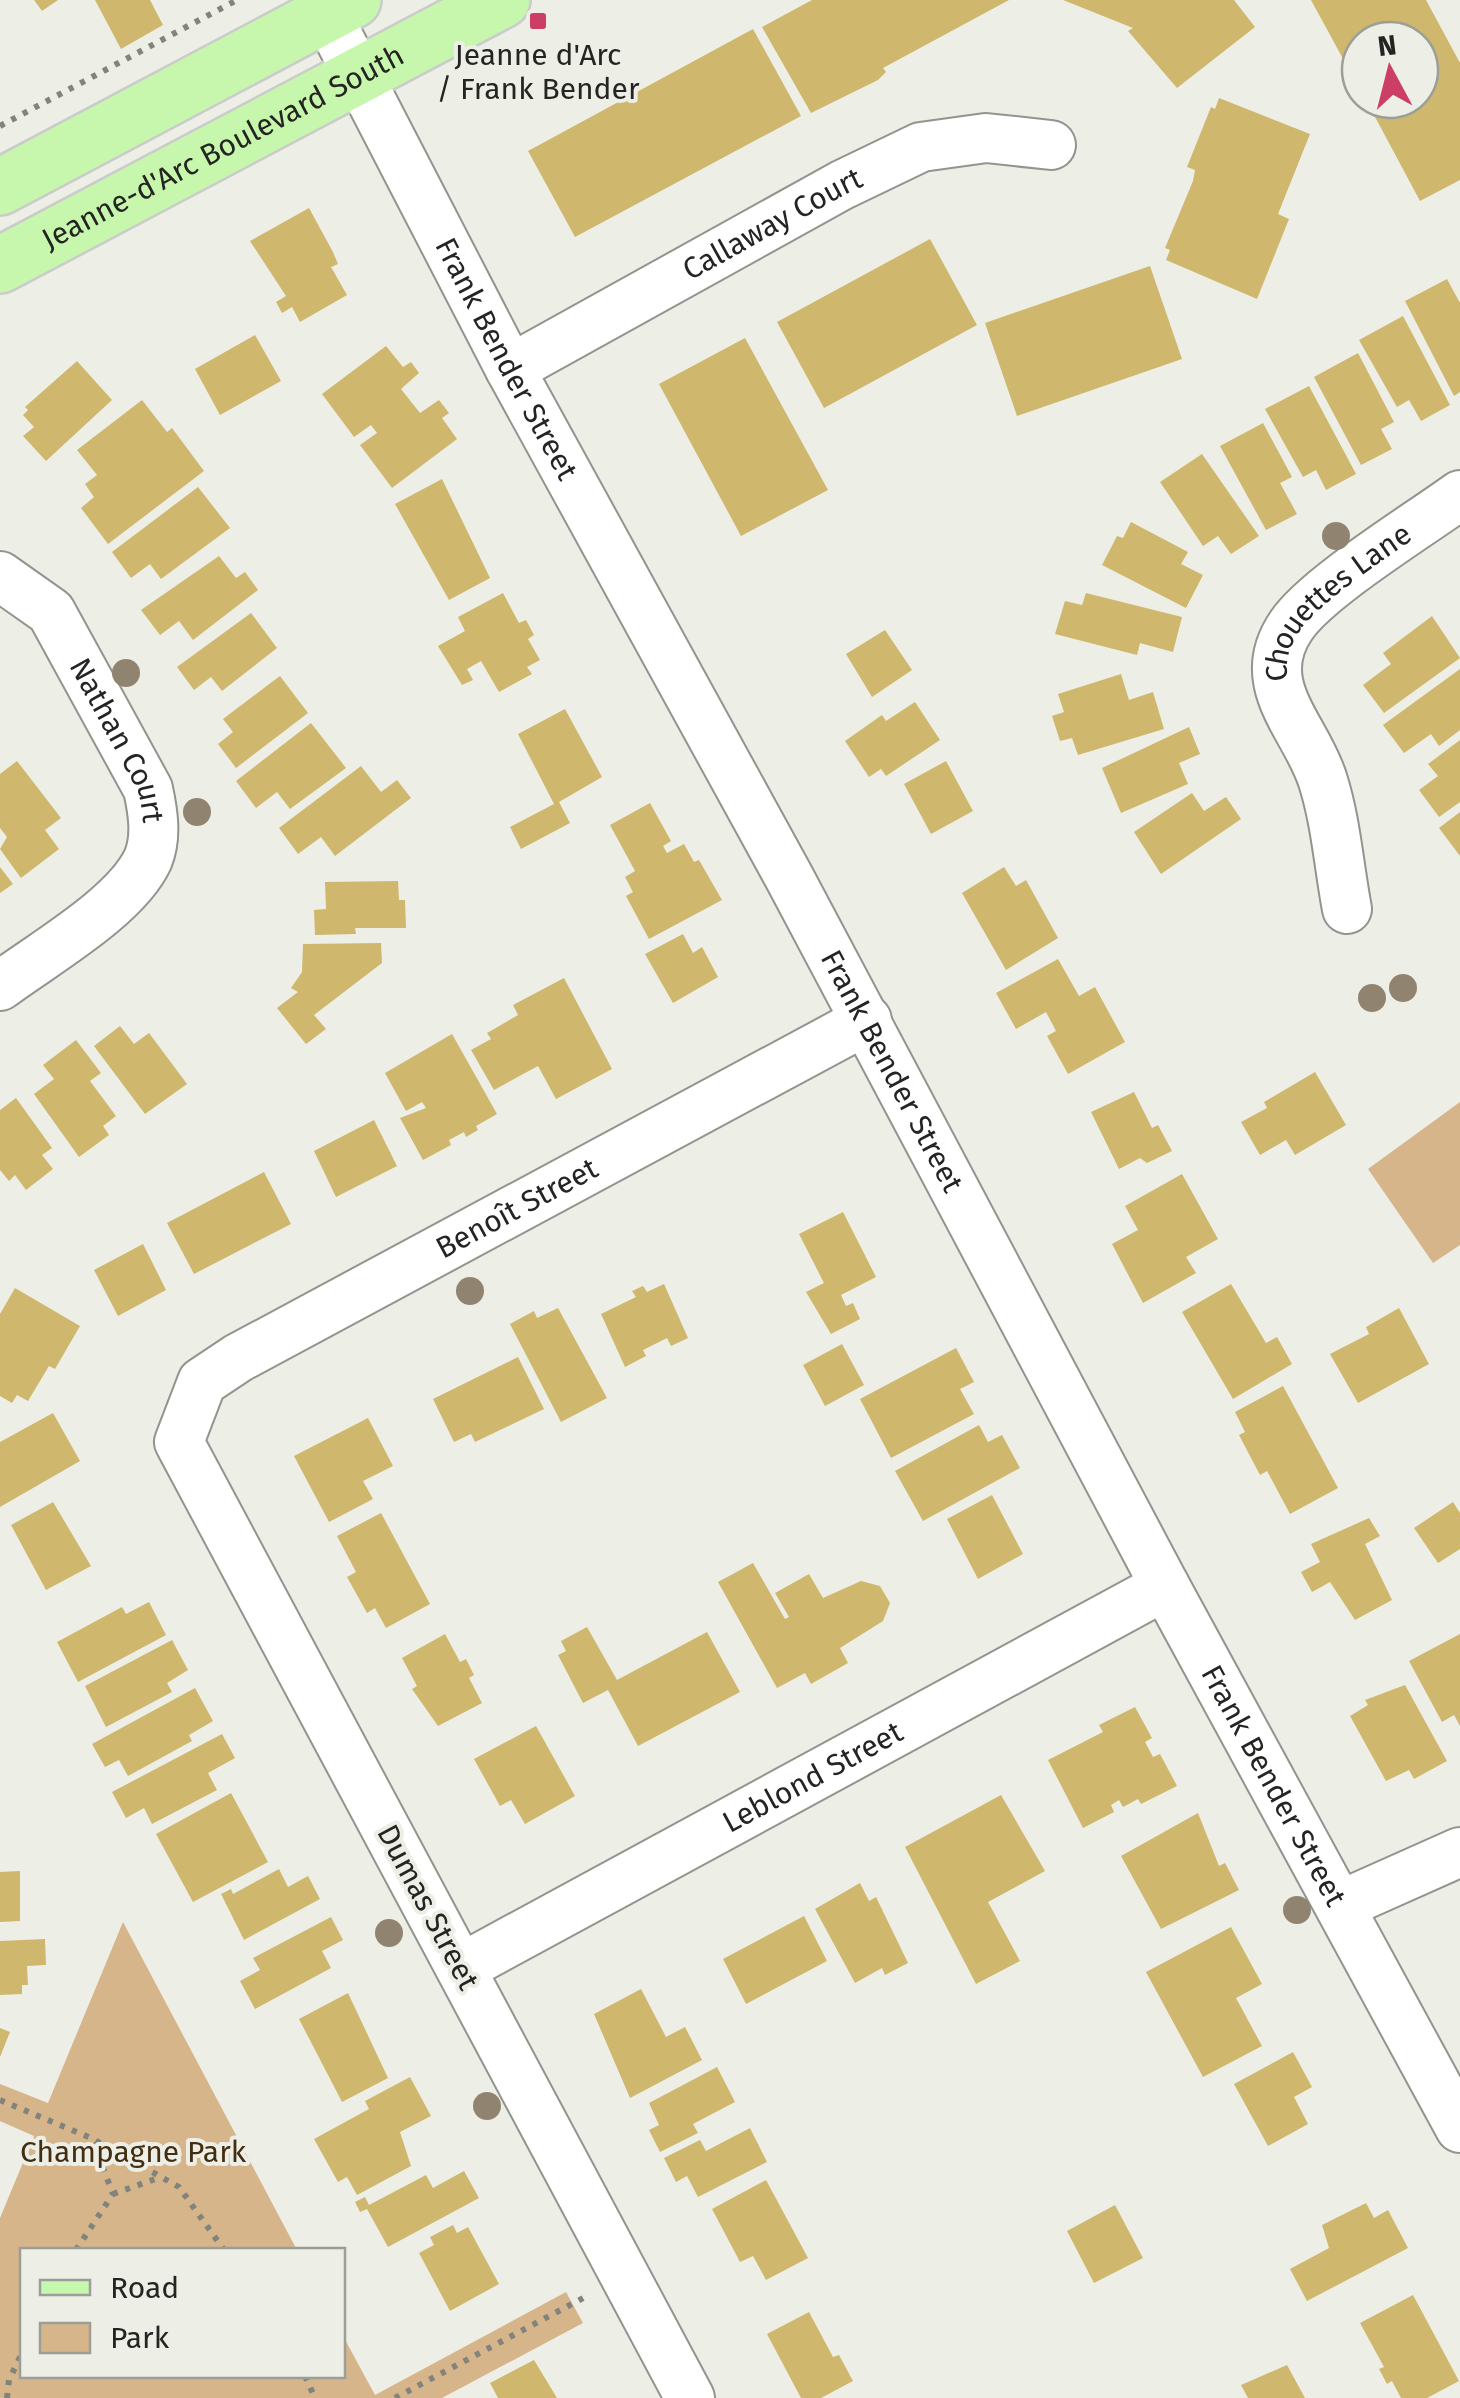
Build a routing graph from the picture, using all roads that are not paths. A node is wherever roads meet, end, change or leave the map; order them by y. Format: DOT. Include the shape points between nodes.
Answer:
graph roads {
  1 [pos="502,0"];
  2 [pos="339,6"];
  3 [pos="359,76"];
  4 [pos="1051,145"];
  5 [pos="0,187"];
  6 [pos="0,265"];
  7 [pos="510,369"];
  8 [pos="1460,495"];
  9 [pos="0,576"];
  10 [pos="1347,909"];
  11 [pos="0,986"];
  12 [pos="866,1020"];
  13 [pos="186,1415"];
  14 [pos="1166,1586"];
  15 [pos="1460,1852"];
  16 [pos="1342,1905"];
  17 [pos="461,1968"];
  18 [pos="1460,2128"];
  19 [pos="690,2398"];
  1 -- 3 [label="main road, Jeanne-d'Arc Boulevard South"];
  2 -- 3 [label="street, Frank Bender Street"];
  2 -- 5 [label="main road"];
  3 -- 6 [label="main road, Jeanne-d'Arc Boulevard South"];
  3 -- 7 [label="street, Frank Bender Street"];
  4 -- 7 [label="street, Callaway Court" via="986,138 922,147 842,184"];
  7 -- 12 [label="street, Frank Bender Street"];
  8 -- 10 [label="street, Chouettes Lane" via="1313,602 1290,627 1277,660 1280,698 1323,779"];
  9 -- 11 [label="street, Nathan Court" via="51,612 148,790 154,821 149,856 132,887"];
  12 -- 13 [label="street, Benoît Street" via="238,1358 202,1382"];
  12 -- 14 [label="street, Frank Bender Street"];
  13 -- 17 [label="street, Dumas Street" via="179,1442"];
  14 -- 16 [label="street, Frank Bender Street"];
  14 -- 17 [label="street, Leblond Street"];
  15 -- 16 [label="street"];
  16 -- 18 [label="street, Frank Bender Street"];
  17 -- 19 [label="street, Dumas Street"];
}
